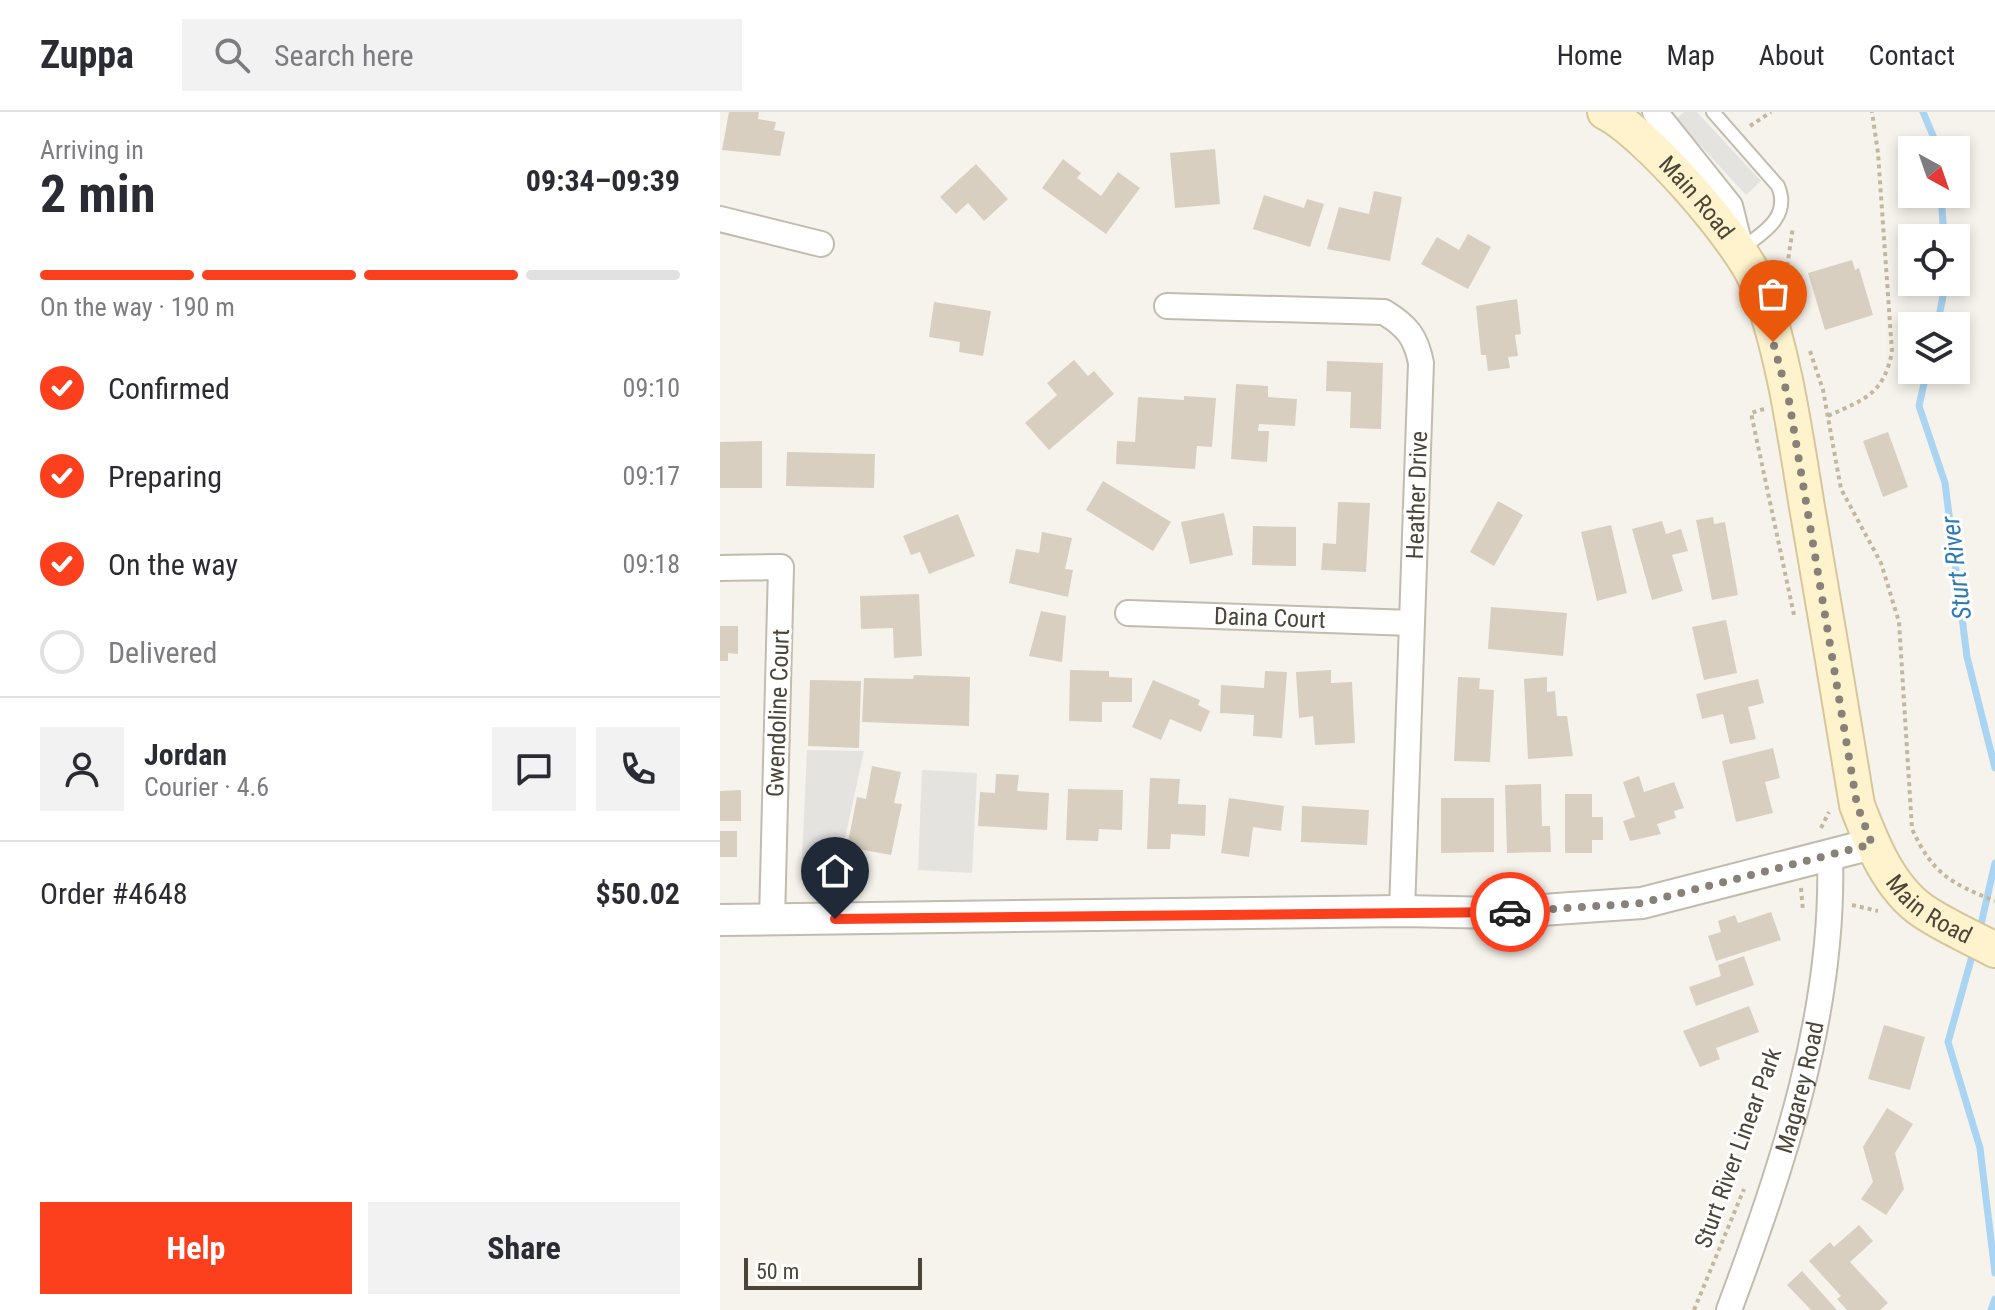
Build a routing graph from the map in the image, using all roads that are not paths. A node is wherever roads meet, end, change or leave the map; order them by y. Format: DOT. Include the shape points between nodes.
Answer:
graph roads {
  1 [pos="1605,112"];
  2 [pos="1655,112"];
  3 [pos="1713,112"];
  4 [pos="720,219"];
  5 [pos="821,244"];
  6 [pos="1741,250"];
  7 [pos="1167,306"];
  8 [pos="720,568"];
  9 [pos="1128,613"];
  10 [pos="1412,623"];
  11 [pos="1872,844"];
  12 [pos="1830,855"];
  13 [pos="1402,911"];
  14 [pos="720,920"];
  15 [pos="772,920"];
  16 [pos="1983,943"];
  17 [pos="1729,1310"];
  1 -- 6 [label="main road, Main Road" via="1647,144"];
  2 -- 6 [label="street" via="1730,206"];
  3 -- 6 [label="lane" via="1782,195 1778,218"];
  4 -- 5 [label="street"];
  6 -- 11 [label="main road, Main Road" via="1757,283 1789,401 1857,805"];
  7 -- 10 [label="street, Heather Drive" via="1384,312 1404,324 1417,341 1421,363"];
  8 -- 15 [label="street, Gwendoline Court" via="781,567"];
  9 -- 10 [label="street, Daina Court"];
  10 -- 13 [label="street, Heather Drive"];
  11 -- 12 [label="street"];
  11 -- 16 [label="main road, Main Road" via="1900,889 1921,910"];
  12 -- 13 [label="street" via="1642,903 1500,913"];
  12 -- 17 [label="street, Magarey Road" via="1832,907 1814,1033 1776,1185"];
  13 -- 15 [label="street"];
  14 -- 15 [label="street"];
}
